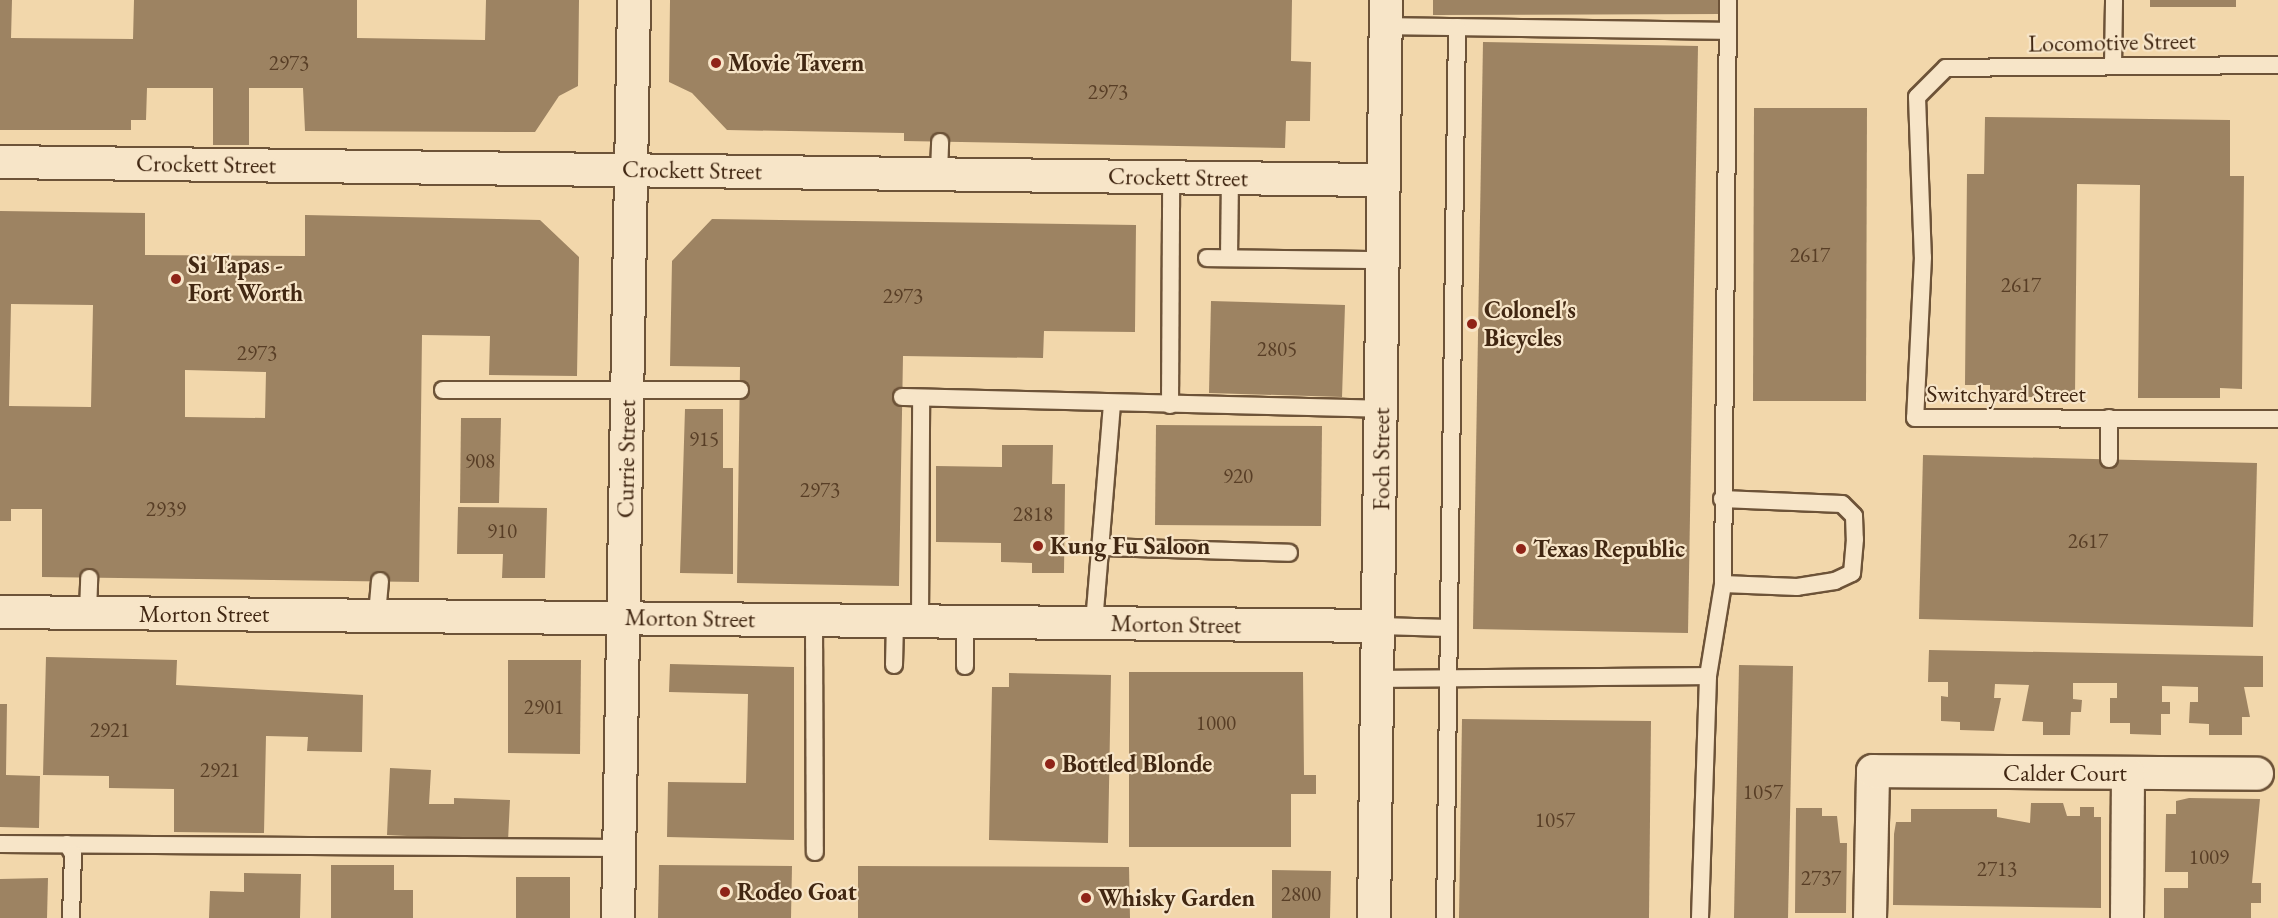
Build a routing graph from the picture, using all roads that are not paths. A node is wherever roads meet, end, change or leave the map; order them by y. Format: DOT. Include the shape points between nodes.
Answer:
graph roads {
  1 [pos="634,0"];
  2 [pos="1728,0"];
  3 [pos="2114,0"];
  4 [pos="1386,13"];
  5 [pos="1457,27"];
  6 [pos="1728,31"];
  7 [pos="2278,65"];
  8 [pos="2113,66"];
  9 [pos="1946,68"];
  10 [pos="940,142"];
  11 [pos="0,162"];
  12 [pos="631,170"];
  13 [pos="939,174"];
  14 [pos="1172,177"];
  15 [pos="1230,177"];
  16 [pos="1384,180"];
  17 [pos="1207,258"];
  18 [pos="1229,258"];
  19 [pos="1383,260"];
  20 [pos="443,390"];
  21 [pos="740,390"];
  22 [pos="627,391"];
  23 [pos="902,397"];
  24 [pos="921,400"];
  25 [pos="1112,404"];
  26 [pos="1170,405"];
  27 [pos="1382,409"];
  28 [pos="2109,418"];
  29 [pos="2278,419"];
  30 [pos="2109,459"];
  31 [pos="1722,500"];
  32 [pos="1103,547"];
  33 [pos="1289,553"];
  34 [pos="89,578"];
  35 [pos="380,581"];
  36 [pos="1723,584"];
  37 [pos="0,612"];
  38 [pos="88,613"];
  39 [pos="377,615"];
  40 [pos="623,617"];
  41 [pos="814,620"];
  42 [pos="907,621"];
  43 [pos="965,621"];
  44 [pos="1094,623"];
  45 [pos="1380,626"];
  46 [pos="1449,628"];
  47 [pos="894,665"];
  48 [pos="965,666"];
  49 [pos="1708,676"];
  50 [pos="1379,679"];
  51 [pos="1448,679"];
  52 [pos="2128,773"];
  53 [pos="2257,774"];
  54 [pos="0,843"];
  55 [pos="67,844"];
  56 [pos="619,848"];
  57 [pos="815,852"];
  58 [pos="71,918"];
  59 [pos="618,918"];
  60 [pos="1374,918"];
  61 [pos="1445,918"];
  62 [pos="1700,918"];
  63 [pos="1870,918"];
  64 [pos="2127,918"];
  1 -- 12 [label="street, Currie Street"];
  2 -- 6 [label="lane"];
  3 -- 8 [label="lane"];
  4 -- 5 [label="lane"];
  4 -- 16 [label="street, Foch Street"];
  5 -- 6 [label="lane"];
  5 -- 46 [label="lane"];
  6 -- 31 [label="lane"];
  7 -- 8 [label="lane, Locomotive Street"];
  8 -- 9 [label="lane, Locomotive Street"];
  9 -- 28 [label="lane, Switchyard Street" via="1917,97 1923,257 1915,418"];
  10 -- 13 [label="lane"];
  11 -- 12 [label="street, Crockett Street"];
  12 -- 13 [label="street, Crockett Street"];
  12 -- 22 [label="street, Currie Street"];
  13 -- 14 [label="street, Crockett Street"];
  14 -- 15 [label="street, Crockett Street"];
  14 -- 26 [label="lane"];
  15 -- 16 [label="street, Crockett Street"];
  15 -- 18 [label="lane"];
  16 -- 19 [label="street, Foch Street"];
  17 -- 18 [label="lane"];
  18 -- 19 [label="lane"];
  19 -- 27 [label="street, Foch Street"];
  20 -- 22 [label="lane"];
  21 -- 22 [label="lane"];
  22 -- 40 [label="street, Currie Street"];
  23 -- 24 [label="lane"];
  24 -- 25 [label="lane"];
  24 -- 42 [label="lane"];
  25 -- 26 [label="lane"];
  25 -- 32 [label="lane"];
  26 -- 27 [label="lane"];
  27 -- 45 [label="street, Foch Street"];
  28 -- 29 [label="lane, Switchyard Street"];
  28 -- 30 [label="lane"];
  31 -- 36 [label="lane"];
  31 -- 36 [label="lane" via="1842,504 1854,516 1855,539 1852,573 1835,581 1797,587"];
  32 -- 33 [label="lane"];
  32 -- 44 [label="lane"];
  34 -- 38 [label="lane"];
  35 -- 39 [label="lane"];
  36 -- 49 [label="lane"];
  37 -- 38 [label="street, Morton Street"];
  38 -- 39 [label="street, Morton Street"];
  39 -- 40 [label="street, Morton Street"];
  40 -- 41 [label="street, Morton Street"];
  40 -- 56 [label="street, Currie Street"];
  41 -- 42 [label="street, Morton Street"];
  41 -- 57 [label="lane"];
  42 -- 43 [label="street, Morton Street"];
  42 -- 47 [label="lane"];
  43 -- 44 [label="street, Morton Street"];
  43 -- 48 [label="lane"];
  44 -- 45 [label="street, Morton Street"];
  45 -- 46 [label="lane"];
  45 -- 50 [label="street, Foch Street"];
  46 -- 51 [label="lane"];
  49 -- 51 [label="lane"];
  49 -- 62 [label="lane"];
  50 -- 51 [label="lane"];
  50 -- 60 [label="street, Foch Street"];
  51 -- 61 [label="lane"];
  52 -- 53 [label="street, Calder Court"];
  52 -- 63 [label="street, Calder Court" via="1873,771"];
  52 -- 64 [label="street"];
  54 -- 55 [label="lane"];
  55 -- 56 [label="lane"];
  55 -- 58 [label="lane" via="72,854"];
  56 -- 59 [label="street, Currie Street"];
}
